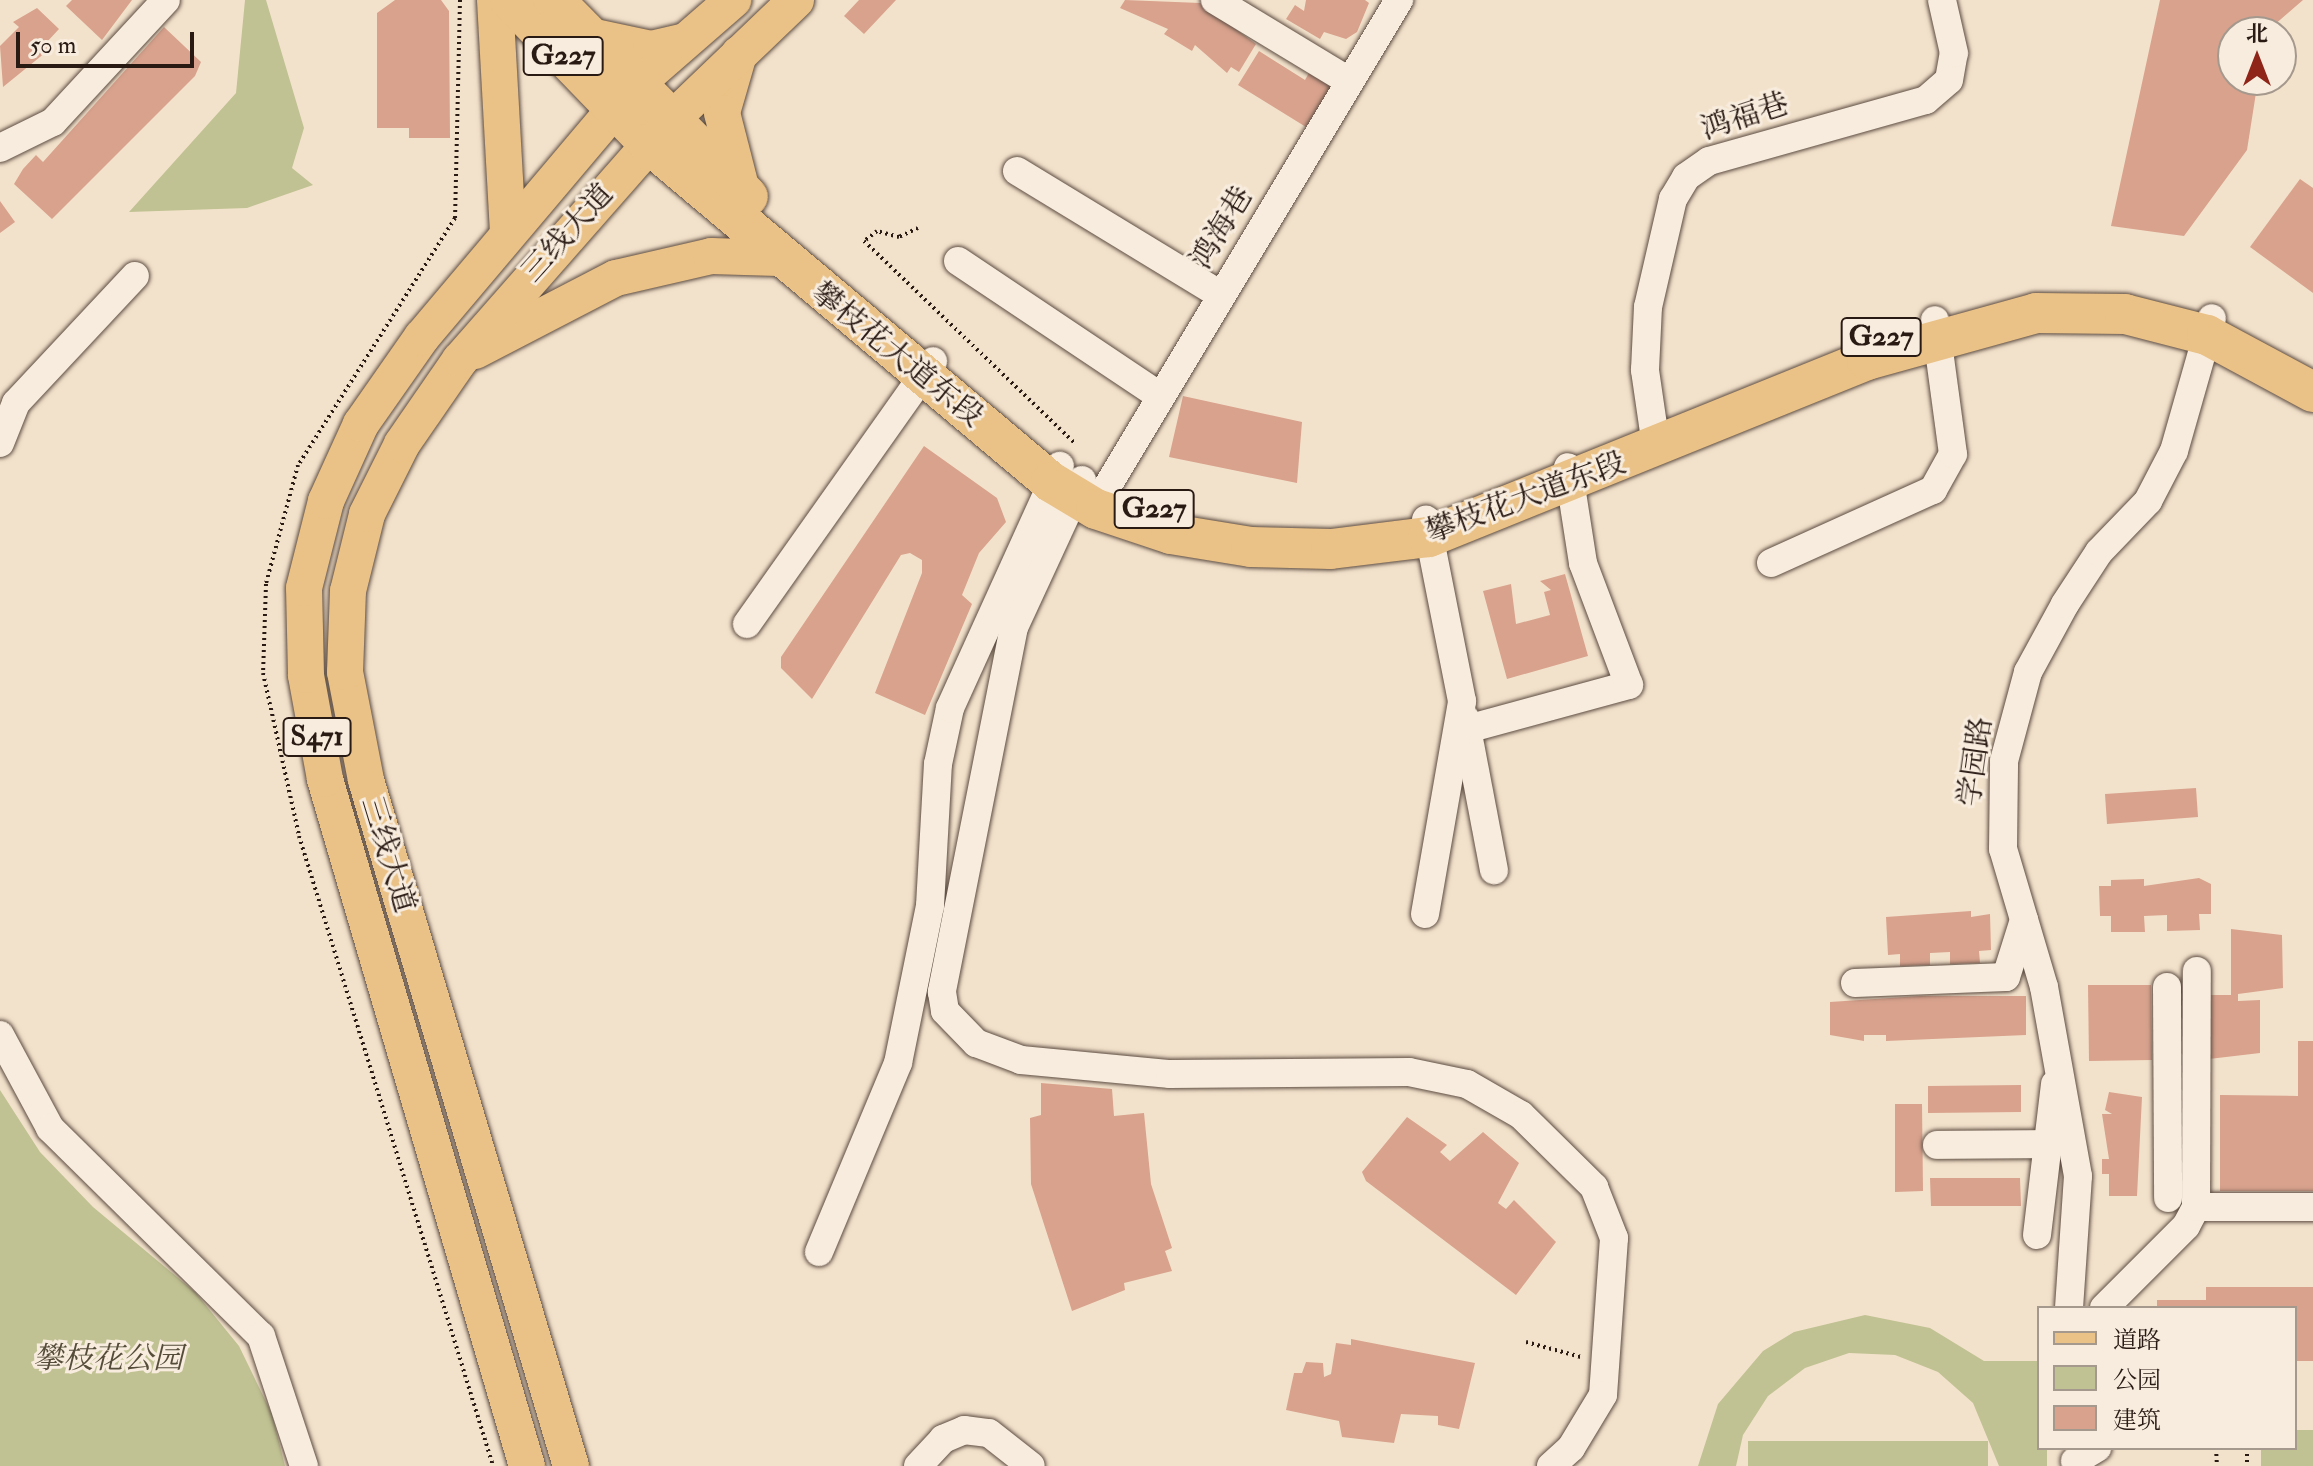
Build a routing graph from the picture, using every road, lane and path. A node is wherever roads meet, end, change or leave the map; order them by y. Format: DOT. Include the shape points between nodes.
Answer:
graph roads {
  1 [pos="166,0"];
  2 [pos="495,0"];
  3 [pos="510,0"];
  4 [pos="554,0"];
  5 [pos="733,0"];
  6 [pos="796,0"];
  7 [pos="1215,0"];
  8 [pos="1399,0"];
  9 [pos="1942,0"];
  10 [pos="586,35"];
  11 [pos="682,42"];
  12 [pos="741,48"];
  13 [pos="1349,81"];
  14 [pos="624,100"];
  15 [pos="659,133"];
  16 [pos="0,148"];
  17 [pos="1017,171"];
  18 [pos="742,191"];
  19 [pos="918,228"];
  20 [pos="508,229"];
  21 [pos="778,258"];
  22 [pos="958,261"];
  23 [pos="135,276"];
  24 [pos="1221,295"];
  25 [pos="2210,326"];
  26 [pos="1936,328"];
  27 [pos="460,360"];
  28 [pos="928,368"];
  29 [pos="2313,370"];
  30 [pos="2313,392"];
  31 [pos="1161,397"];
  32 [pos="1654,432"];
  33 [pos="0,443"];
  34 [pos="1570,474"];
  35 [pos="1081,482"];
  36 [pos="1428,528"];
  37 [pos="1771,563"];
  38 [pos="747,624"];
  39 [pos="1462,701"];
  40 [pos="1467,729"];
  41 [pos="1494,870"];
  42 [pos="1425,914"];
  43 [pos="2024,920"];
  44 [pos="2197,971"];
  45 [pos="1855,983"];
  46 [pos="2167,987"];
  47 [pos="0,1035"];
  48 [pos="2058,1059"];
  49 [pos="2167,1076"];
  50 [pos="2196,1103"];
  51 [pos="2045,1144"];
  52 [pos="1937,1145"];
  53 [pos="2168,1198"];
  54 [pos="2196,1207"];
  55 [pos="2313,1207"];
  56 [pos="2037,1235"];
  57 [pos="819,1252"];
  58 [pos="2069,1306"];
  59 [pos="2106,1306"];
  60 [pos="1526,1342"];
  61 [pos="1610,1364"];
  62 [pos="304,1466"];
  63 [pos="527,1466"];
  64 [pos="571,1466"];
  65 [pos="918,1466"];
  66 [pos="1031,1466"];
  67 [pos="1551,1466"];
  1 -- 16 [label="street" via="53,122"];
  2 -- 20 [label="main road"];
  3 -- 14 [label="highway, 攀枝花大道东段 / G227"];
  4 -- 10 [label="highway, 攀枝花大道东段 / G227"];
  5 -- 11 [label="main road, 三线大道"];
  6 -- 12 [label="main road, 三线大道"];
  7 -- 13 [label="street"];
  8 -- 13 [label="street, 鸿海巷"];
  9 -- 32 [label="street, 鸿福巷" via="1954,53 1949,80 1926,100 1709,161 1686,177 1673,199 1648,307 1645,370"];
  10 -- 11 [label="main road" via="651,49"];
  10 -- 14 [label="highway, 攀枝花大道东段 / G227"];
  11 -- 14 [label="main road, 三线大道"];
  12 -- 15 [label="main road, 三线大道"];
  12 -- 18 [label="main road" via="722,113"];
  13 -- 24 [label="street, 鸿海巷"];
  14 -- 15 [label="highway, 攀枝花大道东段 / G227"];
  14 -- 20 [label="main road, 三线大道 / S471"];
  15 -- 18 [label="highway, 攀枝花大道东段 / G227"];
  15 -- 21 [label="highway, 攀枝花大道东段 / G227"];
  15 -- 27 [label="main road, 三线大道 / S471"];
  17 -- 24 [label="street"];
  18 -- 28 [label="highway, 攀枝花大道东段 / G227"];
  19 -- 35 [label="path" via="899,237 877,231 864,241"];
  20 -- 63 [label="main road, 三线大道 / S471" via="361,424 326,501 308,573 305,646 325,779"];
  21 -- 27 [label="main road" via="711,256 616,278"];
  21 -- 28 [label="highway, 攀枝花大道东段 / G227"];
  22 -- 31 [label="street"];
  23 -- 33 [label="street" via="16,403"];
  24 -- 31 [label="street, 鸿海巷"];
  25 -- 26 [label="highway, 攀枝花大道东段 / G227" via="2122,296 2033,296"];
  25 -- 29 [label="highway, 攀枝花大道东段 / G227"];
  25 -- 30 [label="highway, 攀枝花大道东段 / G227"];
  25 -- 43 [label="street, 学园路" via="2161,476 2099,552 2028,672 1999,805"];
  26 -- 32 [label="highway, 攀枝花大道东段 / G227"];
  26 -- 34 [label="highway, 攀枝花大道东段 / G227"];
  26 -- 37 [label="street" via="1953,454 1933,490"];
  27 -- 64 [label="main road, 三线大道 / S471" via="402,444 367,514 348,591 345,672 366,780"];
  28 -- 35 [label="highway, 攀枝花大道东段 / G227"];
  28 -- 38 [label="street"];
  31 -- 35 [label="street, 鸿海巷"];
  32 -- 34 [label="highway, 攀枝花大道东段 / G227"];
  34 -- 36 [label="highway, 攀枝花大道东段 / G227"];
  34 -- 40 [label="street" via="1583,563 1629,685"];
  35 -- 36 [label="highway, 攀枝花大道东段 / G227" via="1179,518 1258,531"];
  35 -- 57 [label="street" via="950,708 938,764 930,906 898,1063"];
  35 -- 61 [label="street" via="1014,627 942,992 954,1028 1021,1060 1082,1071 1379,1070 1439,1077 1495,1097 1594,1187 1607,1210 1616,1265"];
  36 -- 39 [label="street"];
  39 -- 40 [label="street"];
  39 -- 42 [label="street"];
  40 -- 41 [label="street"];
  43 -- 45 [label="street" via="2006,977"];
  43 -- 48 [label="street, 学园路"];
  44 -- 50 [label="street"];
  46 -- 49 [label="street"];
  47 -- 62 [label="street" via="50,1128 261,1336"];
  48 -- 51 [label="street"];
  48 -- 58 [label="street, 学园路" via="2078,1176"];
  49 -- 50 [label="street"];
  49 -- 53 [label="street" via="2154,1122 2154,1168"];
  50 -- 54 [label="street"];
  51 -- 52 [label="street"];
  51 -- 56 [label="street"];
  54 -- 55 [label="street"];
  54 -- 59 [label="street" via="2186,1226"];
  60 -- 61 [label="path"];
  61 -- 67 [label="street" via="1589,1422"];
  65 -- 66 [label="street" via="943,1439 964,1430 989,1433"];
}
